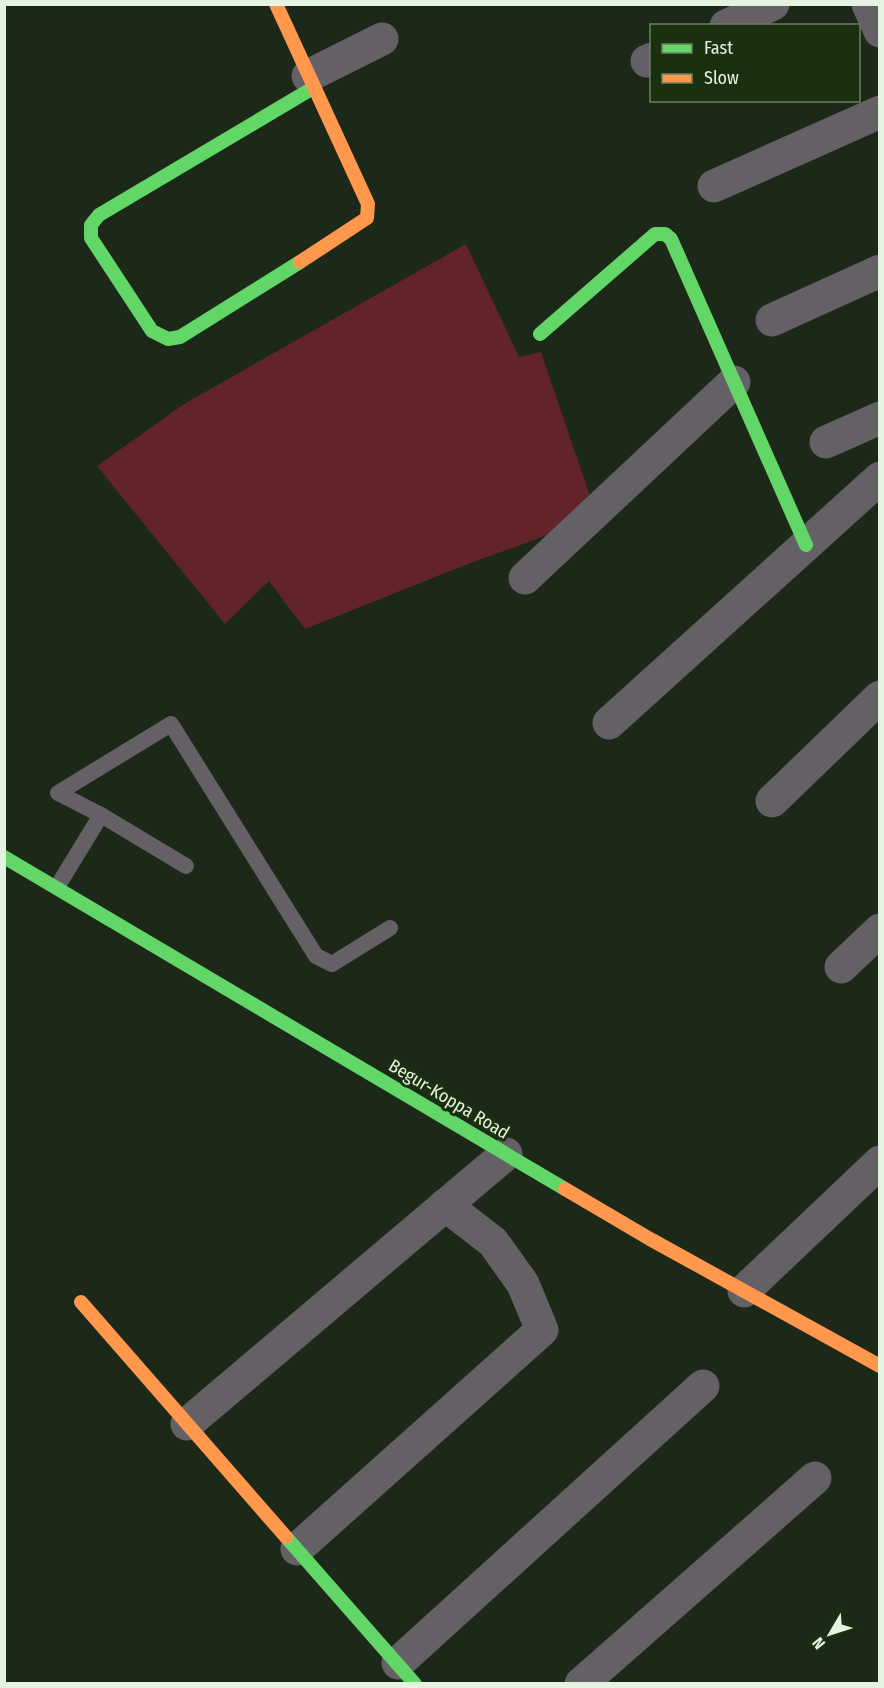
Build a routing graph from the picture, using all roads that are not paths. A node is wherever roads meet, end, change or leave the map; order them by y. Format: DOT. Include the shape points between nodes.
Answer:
graph roads {
  1 [pos="276,4"];
  2 [pos="773,4"];
  3 [pos="868,4"];
  4 [pos="730,24"];
  5 [pos="879,31"];
  6 [pos="382,39"];
  7 [pos="311,82"];
  8 [pos="879,112"];
  9 [pos="714,186"];
  10 [pos="879,271"];
  11 [pos="772,320"];
  12 [pos="540,334"];
  13 [pos="734,382"];
  14 [pos="879,418"];
  15 [pos="826,442"];
  16 [pos="879,478"];
  17 [pos="806,545"];
  18 [pos="525,578"];
  19 [pos="879,698"];
  20 [pos="609,723"];
  21 [pos="772,801"];
  22 [pos="101,815"];
  23 [pos="4,857"];
  24 [pos="186,866"];
  25 [pos="57,887"];
  26 [pos="390,928"];
  27 [pos="879,930"];
  28 [pos="841,967"];
  29 [pos="506,1154"];
  30 [pos="879,1162"];
  31 [pos="446,1205"];
  32 [pos="744,1291"];
  33 [pos="81,1302"];
  34 [pos="879,1365"];
  35 [pos="703,1386"];
  36 [pos="187,1424"];
  37 [pos="815,1478"];
  38 [pos="297,1549"];
  39 [pos="406,1673"];
  40 [pos="581,1683"];
  1 -- 7 [label="street"];
  2 -- 4 [label="street"];
  3 -- 5 [label="street"];
  6 -- 7 [label="street"];
  7 -- 7 [label="street" via="368,204 367,218 180,337 168,339 152,331 91,238 91,225 99,215"];
  8 -- 9 [label="street"];
  10 -- 11 [label="street"];
  12 -- 13 [label="street" via="655,234 665,234 671,239"];
  13 -- 17 [label="street"];
  13 -- 18 [label="street"];
  14 -- 15 [label="street"];
  16 -- 17 [label="street"];
  17 -- 20 [label="street"];
  19 -- 21 [label="street"];
  22 -- 24 [label="lane"];
  22 -- 25 [label="lane"];
  22 -- 26 [label="lane" via="58,793 171,724 316,956 332,964"];
  23 -- 25 [label="street, Begur-Koppa Road"];
  25 -- 29 [label="street, Begur-Koppa Road"];
  27 -- 28 [label="street"];
  29 -- 31 [label="street"];
  29 -- 32 [label="street, Begur-Koppa Road"];
  30 -- 32 [label="street"];
  31 -- 36 [label="street"];
  31 -- 38 [label="street" via="492,1242 523,1284 542,1329"];
  32 -- 34 [label="street, Begur-Koppa Road"];
  33 -- 36 [label="street"];
  35 -- 39 [label="street"];
  36 -- 38 [label="street"];
  37 -- 40 [label="street"];
  38 -- 39 [label="street"];
}
